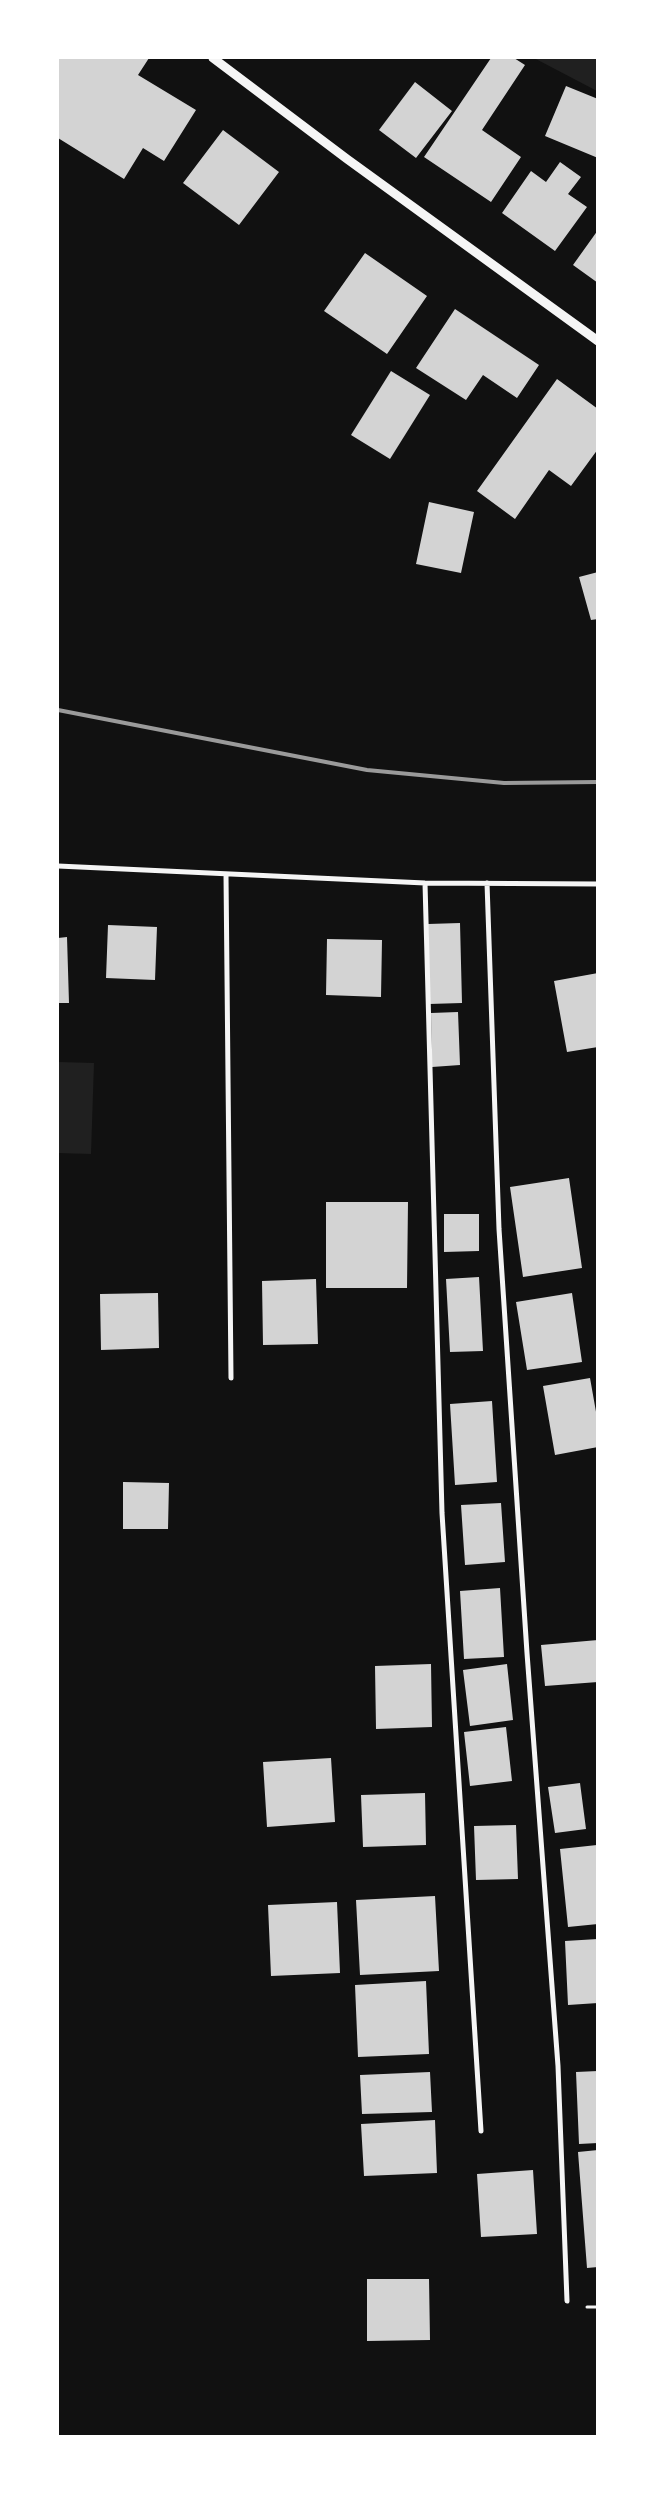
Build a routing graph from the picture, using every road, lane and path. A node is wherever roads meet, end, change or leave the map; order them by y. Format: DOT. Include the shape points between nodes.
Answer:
graph roads {
  1 [pos="213,58"];
  2 [pos="598,341"];
  3 [pos="58,866"];
  4 [pos="226,875"];
  5 [pos="425,883"];
  6 [pos="487,883"];
  7 [pos="598,884"];
  8 [pos="231,1378"];
  9 [pos="481,2131"];
  10 [pos="567,2301"];
  1 -- 2 [label="street"];
  3 -- 4 [label="street"];
  4 -- 5 [label="street"];
  4 -- 8 [label="street"];
  5 -- 6 [label="street"];
  5 -- 9 [label="street" via="442,1513"];
  6 -- 7 [label="street"];
  6 -- 10 [label="street" via="499,1229 558,2066"];
}
